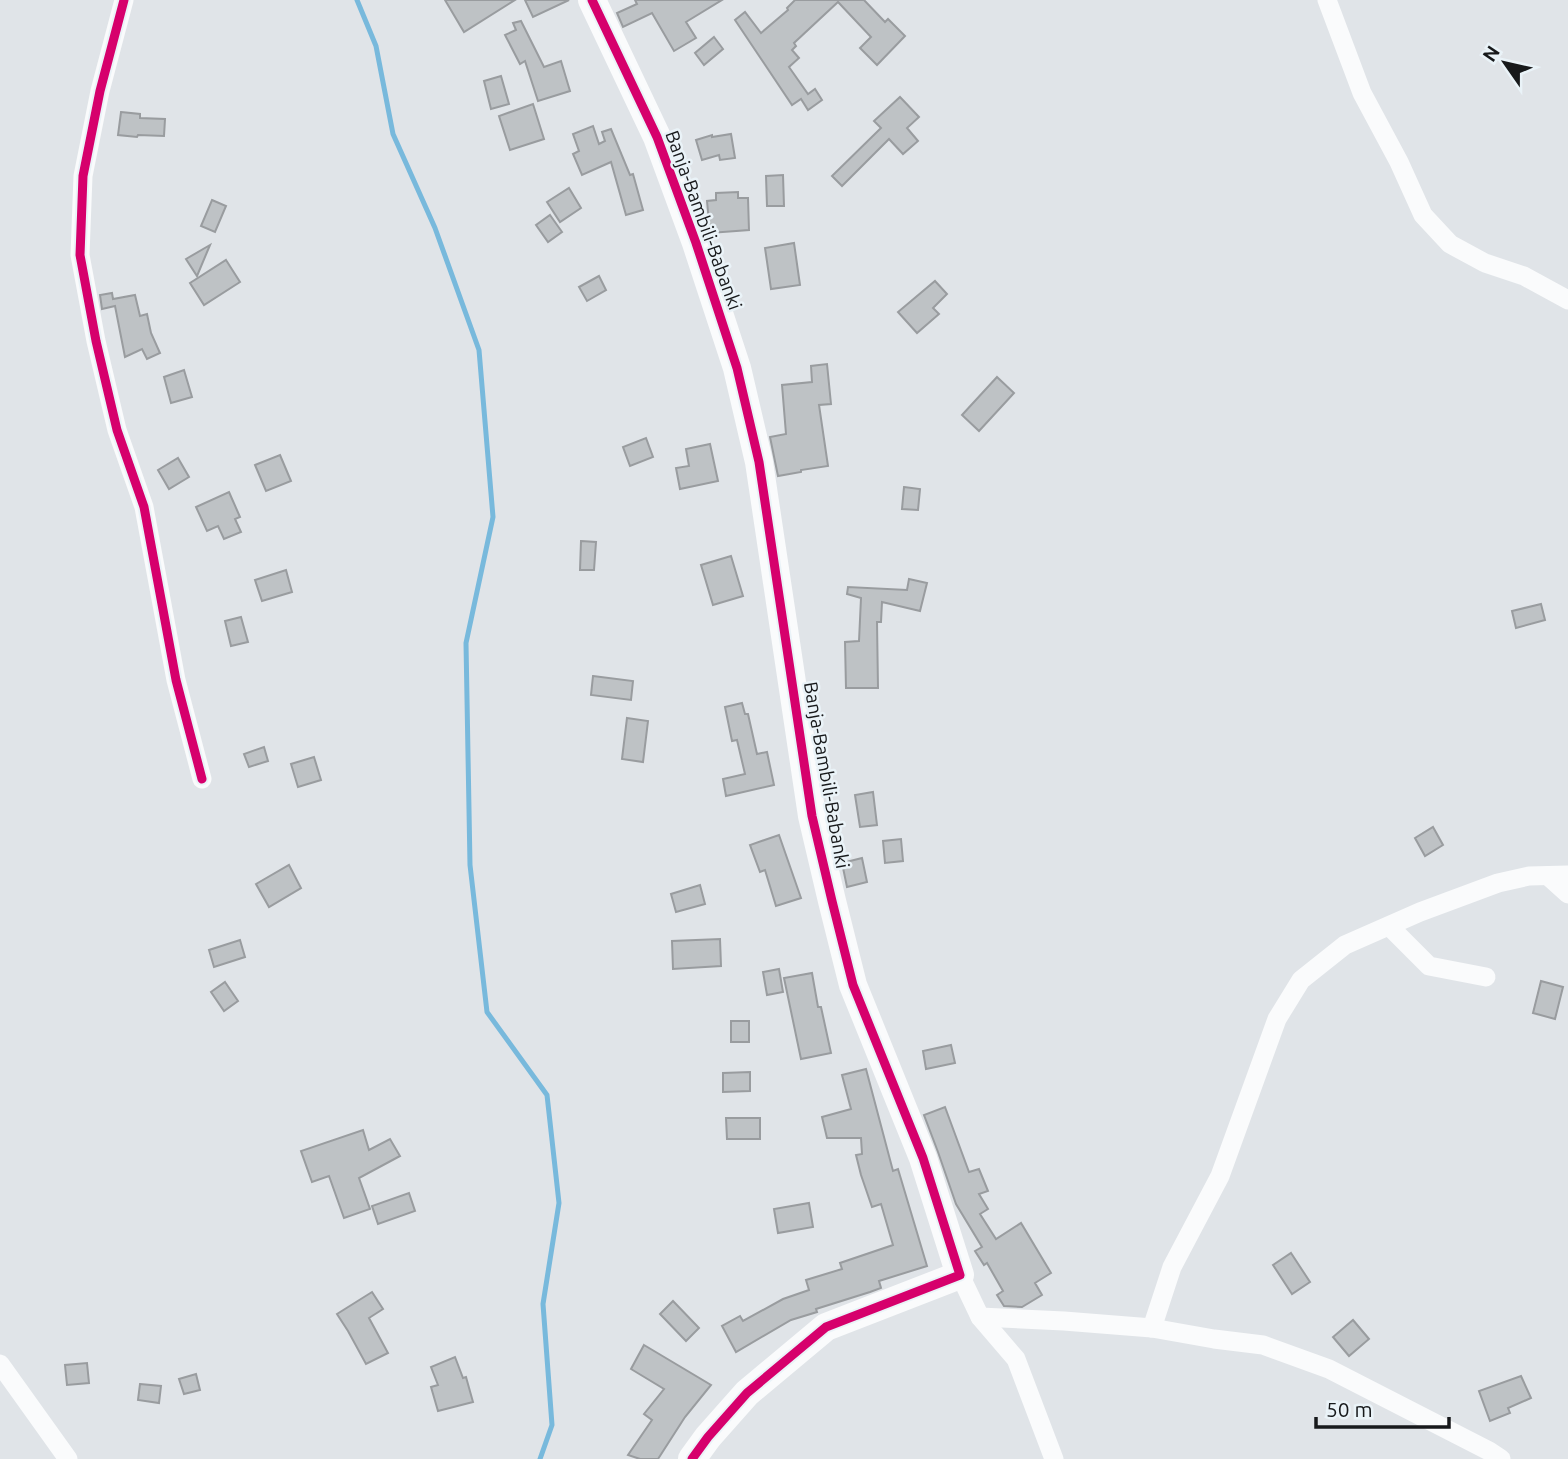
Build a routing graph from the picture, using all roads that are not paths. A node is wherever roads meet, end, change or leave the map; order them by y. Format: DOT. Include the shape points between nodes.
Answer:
graph roads {
  1 [pos="124,0"];
  2 [pos="593,0"];
  3 [pos="1327,0"];
  4 [pos="1568,300"];
  5 [pos="202,779"];
  6 [pos="1558,875"];
  7 [pos="1568,894"];
  8 [pos="1389,926"];
  9 [pos="1486,977"];
  10 [pos="960,1275"];
  11 [pos="980,1317"];
  12 [pos="1152,1328"];
  13 [pos="0,1364"];
  14 [pos="1497,1456"];
  15 [pos="68,1459"];
  16 [pos="692,1459"];
  17 [pos="1054,1459"];
  1 -- 5 [label="street" via="83,176 80,255 117,430 144,507 176,680"];
  2 -- 10 [label="street, Banja-Bambili-Babanki" via="657,136 737,368 760,462 812,816 853,985 923,1158"];
  3 -- 4 [label="street" via="1363,93 1423,215 1450,244"];
  6 -- 7 [label="street"];
  6 -- 8 [label="street" via="1498,883"];
  8 -- 9 [label="street" via="1429,966"];
  8 -- 12 [label="street" via="1345,945 1301,979 1277,1019 1220,1176 1172,1267"];
  10 -- 11 [label="street"];
  10 -- 16 [label="street" via="826,1327 747,1393"];
  11 -- 12 [label="street"];
  11 -- 17 [label="street" via="1016,1359"];
  12 -- 14 [label="street" via="1263,1345 1329,1369"];
  13 -- 15 [label="street"];
}
